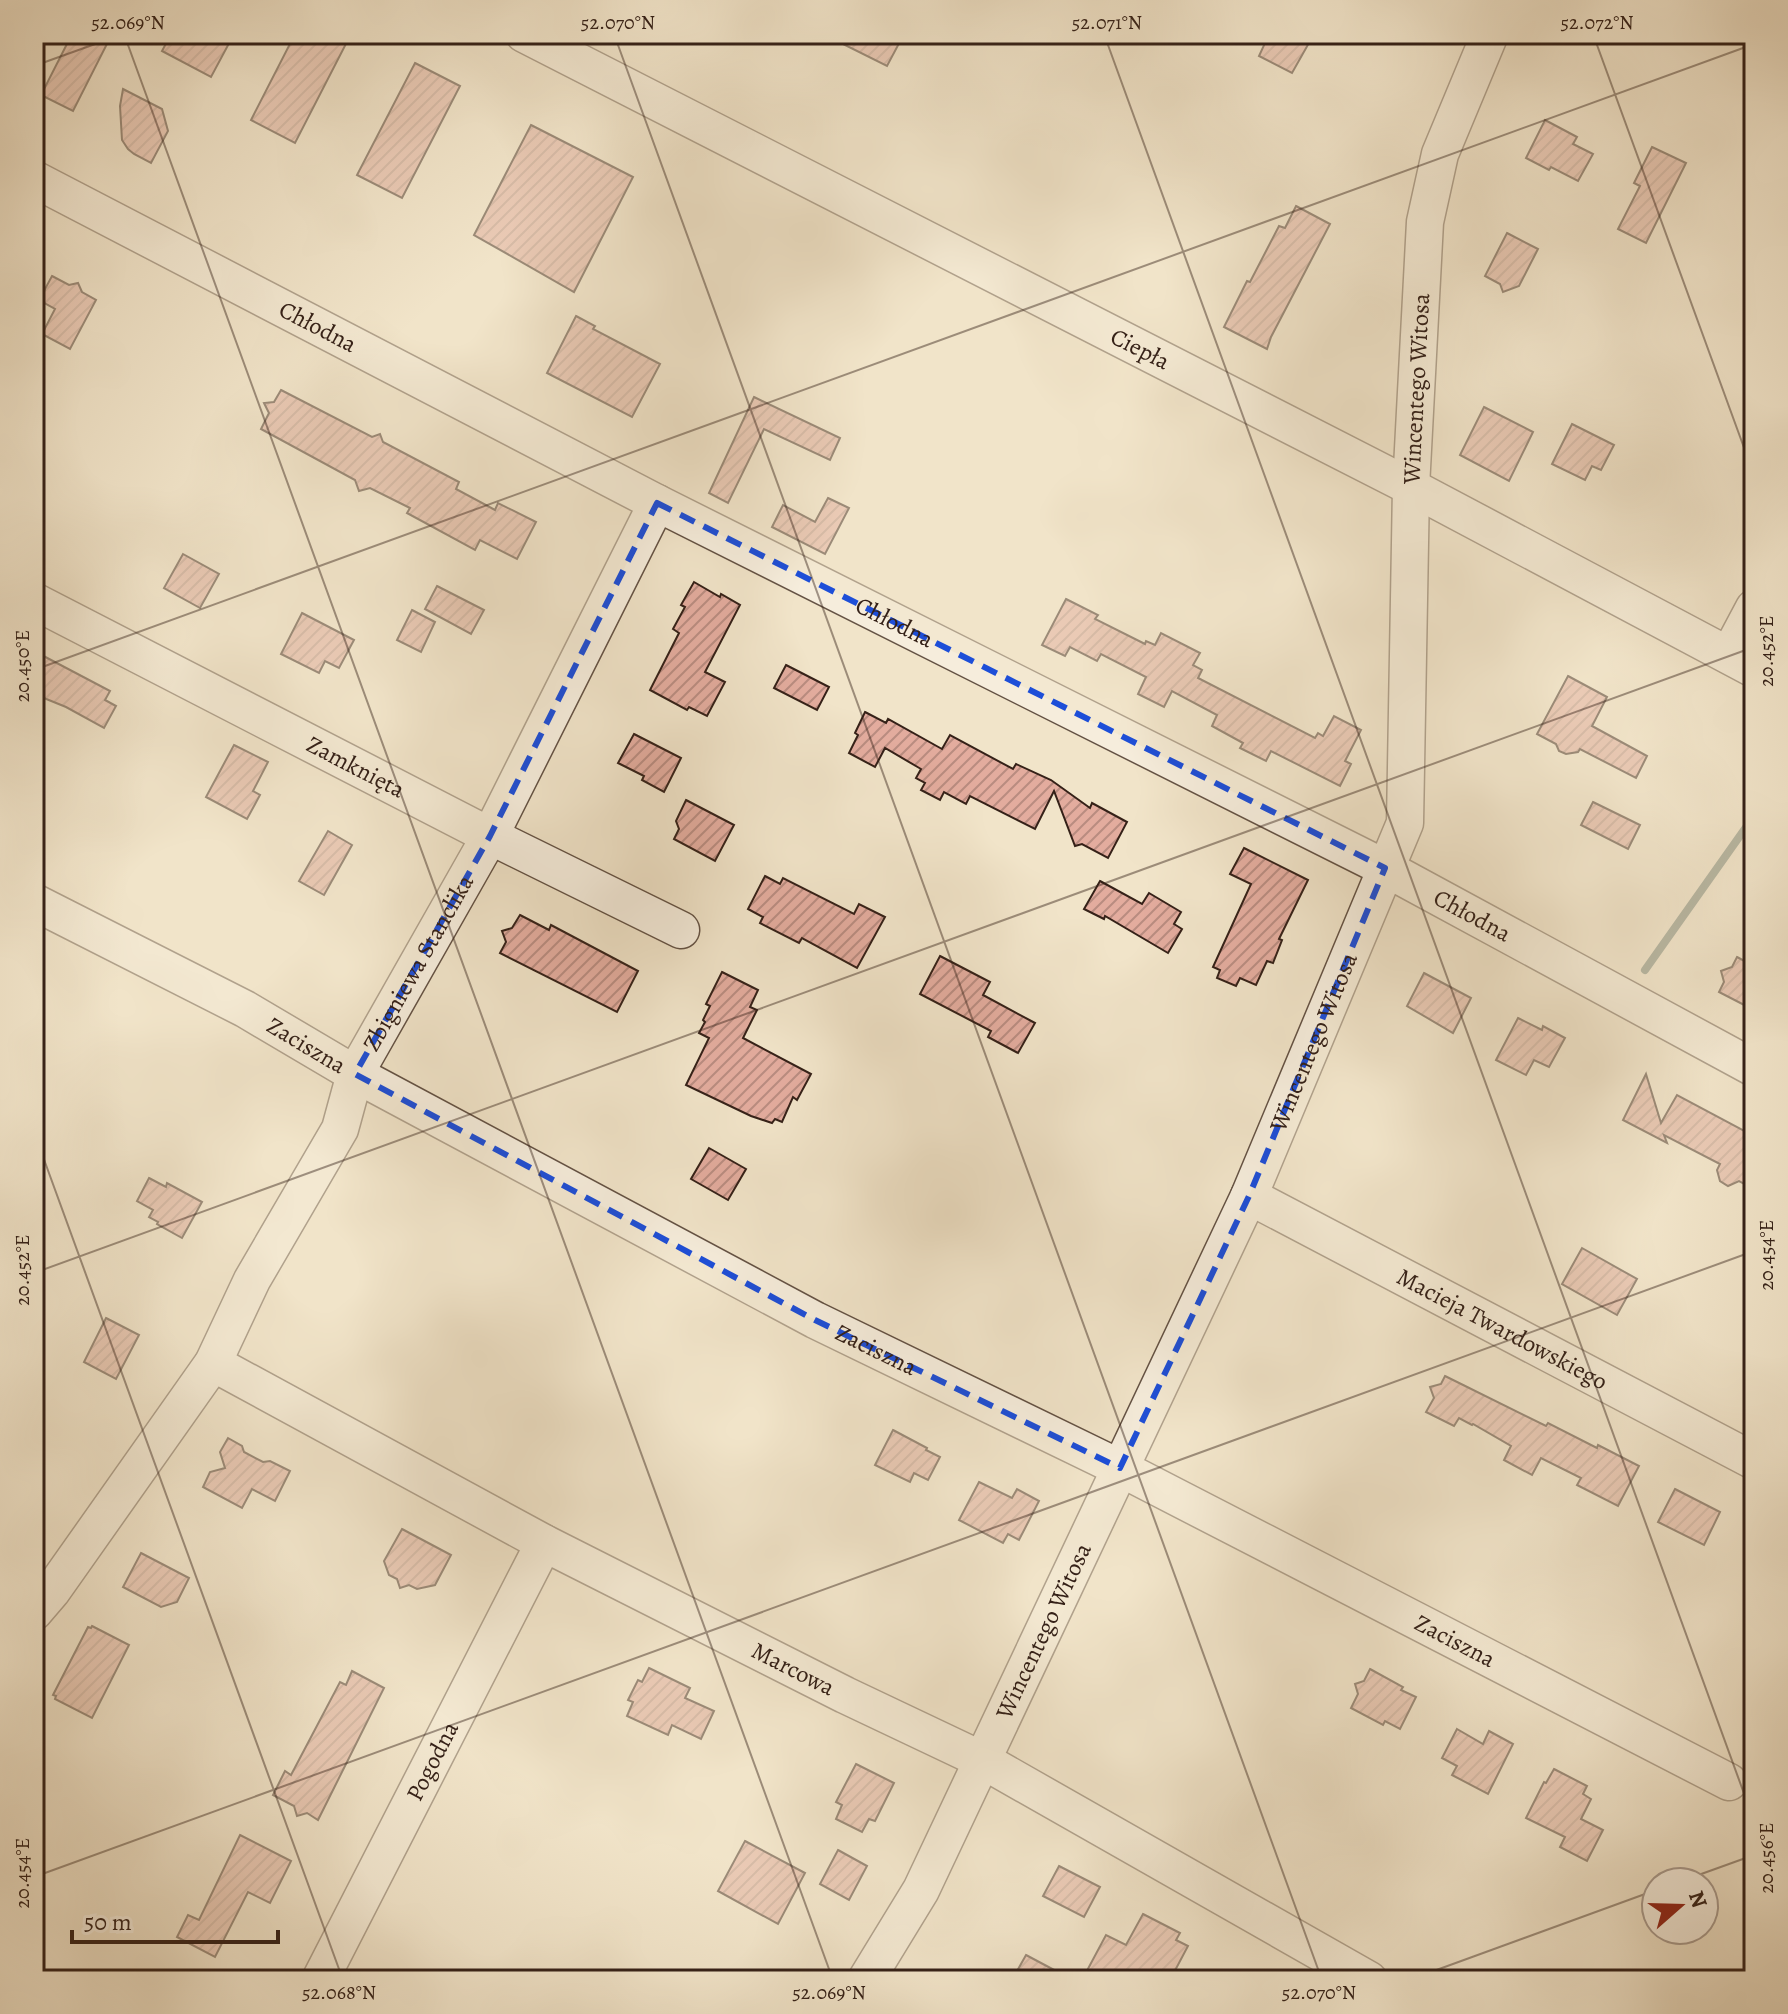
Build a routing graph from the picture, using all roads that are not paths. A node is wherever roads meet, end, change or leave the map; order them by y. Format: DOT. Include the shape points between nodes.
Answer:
graph roads {
  1 [pos="524,34"];
  2 [pos="1490,34"];
  3 [pos="34,179"];
  4 [pos="1411,487"];
  5 [pos="657,503"];
  6 [pos="34,601"];
  7 [pos="1754,608"];
  8 [pos="1741,662"];
  9 [pos="490,836"];
  10 [pos="1385,868"];
  11 [pos="34,902"];
  12 [pos="681,930"];
  13 [pos="1754,1068"];
  14 [pos="355,1074"];
  15 [pos="1249,1196"];
  16 [pos="213,1363"];
  17 [pos="1754,1461"];
  18 [pos="1120,1468"];
  19 [pos="544,1543"];
  20 [pos="34,1612"];
  21 [pos="982,1760"];
  22 [pos="1729,1782"];
  23 [pos="320,1980"];
  24 [pos="866,1980"];
  25 [pos="1369,1980"];
  1 -- 4 [label="street, Ciepła"];
  2 -- 4 [label="street, Wincentego Witosa" via="1440,154 1425,222"];
  3 -- 5 [label="street, Chłodna"];
  4 -- 8 [label="street, Ciepła"];
  4 -- 10 [label="street, Wincentego Witosa" via="1405,823"];
  5 -- 9 [label="street, Zbigniewa Stanclika"];
  5 -- 10 [label="street, Chłodna"];
  6 -- 9 [label="street, Zamknięta"];
  7 -- 8 [label="street"];
  9 -- 12 [label="street, Zamknięta"];
  9 -- 14 [label="street, Zbigniewa Stanclika"];
  10 -- 13 [label="street, Chłodna"];
  10 -- 15 [label="street, Wincentego Witosa"];
  11 -- 14 [label="street, Zaciszna" via="245,1009"];
  14 -- 16 [label="street, Zbigniewa Stanclika" via="340,1129 252,1280"];
  14 -- 18 [label="street, Zaciszna" via="815,1320"];
  15 -- 17 [label="street, Macieja Twardowskiego"];
  15 -- 18 [label="street, Wincentego Witosa"];
  16 -- 19 [label="street, Marcowa"];
  16 -- 20 [label="street, Zbigniewa Stanclika"];
  18 -- 21 [label="street, Wincentego Witosa"];
  18 -- 22 [label="street, Zaciszna"];
  19 -- 21 [label="street, Marcowa"];
  19 -- 23 [label="street, Pogodna"];
  21 -- 24 [label="street, Wincentego Witosa" via="921,1890"];
  21 -- 25 [label="street, Marcowa"];
}
